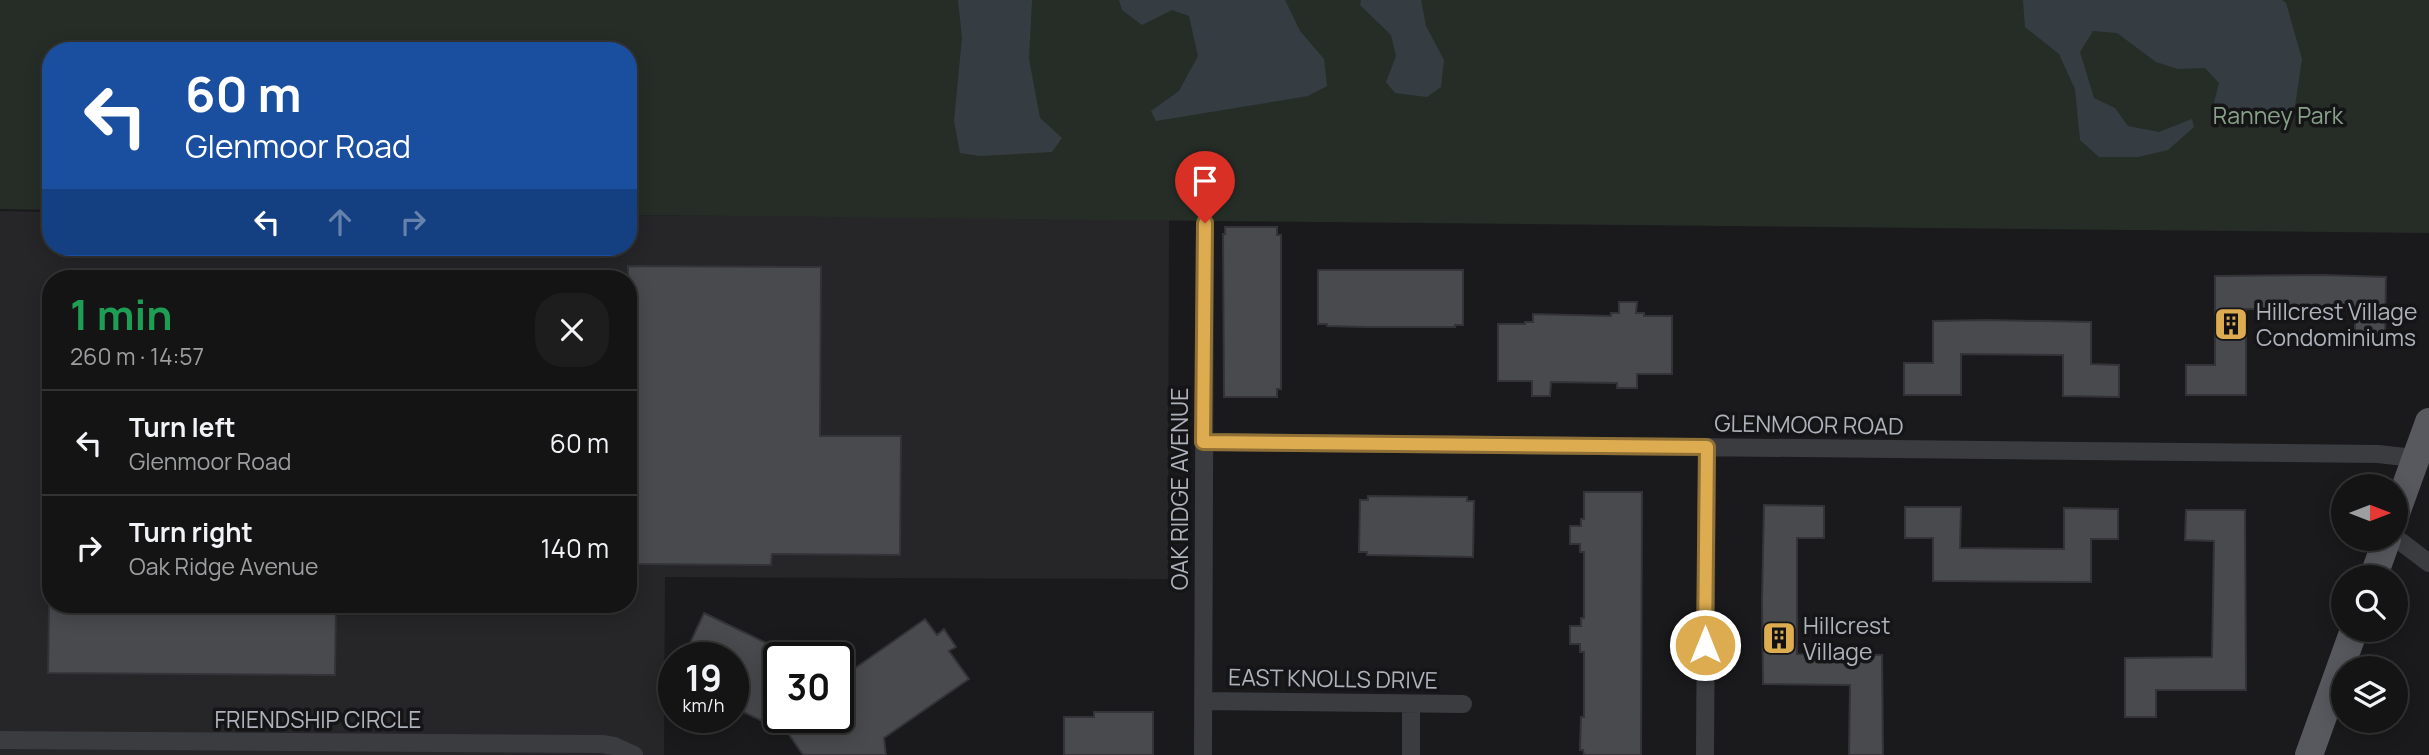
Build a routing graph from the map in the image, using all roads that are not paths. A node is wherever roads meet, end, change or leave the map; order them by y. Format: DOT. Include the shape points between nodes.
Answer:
graph roads {
  1 [pos="1205,223"];
  2 [pos="2429,422"];
  3 [pos="1203,442"];
  4 [pos="1707,447"];
  5 [pos="2414,458"];
  6 [pos="2408,476"];
  7 [pos="2408,547"];
  8 [pos="2429,563"];
  9 [pos="2350,642"];
  10 [pos="1203,701"];
  11 [pos="1411,704"];
  12 [pos="1463,704"];
  13 [pos="0,740"];
  14 [pos="634,755"];
  15 [pos="1203,755"];
  16 [pos="1411,755"];
  17 [pos="1705,755"];
  18 [pos="2309,755"];
  1 -- 3 [label="street, OAK RIDGE AVENUE"];
  2 -- 5 [label="main road"];
  3 -- 4 [label="street, GLENMOOR ROAD"];
  3 -- 10 [label="street, OAK RIDGE AVENUE"];
  4 -- 5 [label="street, GLENMOOR ROAD"];
  4 -- 17 [label="street"];
  5 -- 6 [label="main road"];
  7 -- 8 [label="street"];
  9 -- 18 [label="main road"];
  10 -- 11 [label="street, EAST KNOLLS DRIVE"];
  10 -- 15 [label="street, OAK RIDGE AVENUE"];
  11 -- 12 [label="street, EAST KNOLLS DRIVE"];
  11 -- 16 [label="street"];
  13 -- 14 [label="street, FRIENDSHIP CIRCLE" via="602,744"];
}
